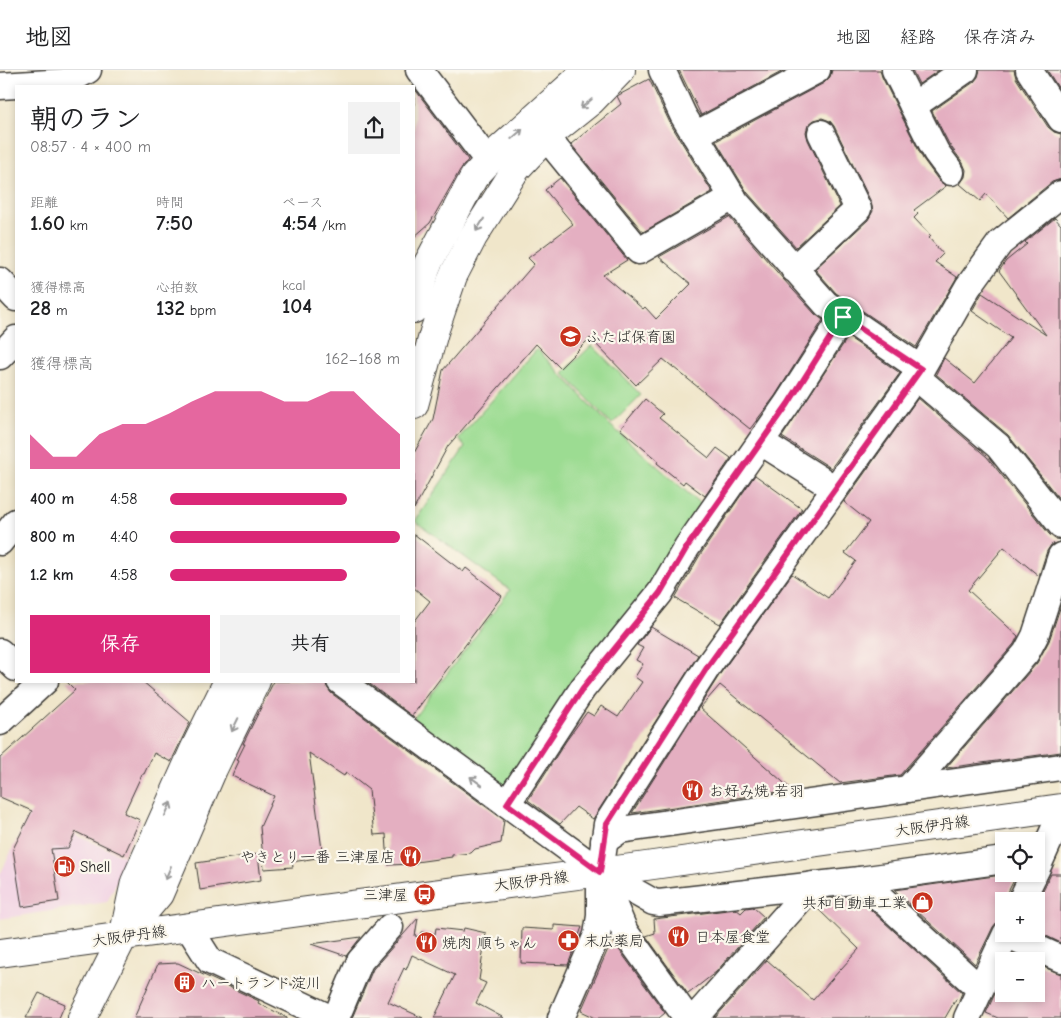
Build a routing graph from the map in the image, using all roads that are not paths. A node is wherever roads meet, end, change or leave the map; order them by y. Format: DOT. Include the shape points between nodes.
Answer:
graph roads {
  1 [pos="88,70"];
  2 [pos="419,70"];
  3 [pos="588,70"];
  4 [pos="621,70"];
  5 [pos="662,70"];
  6 [pos="817,70"];
  7 [pos="895,70"];
  8 [pos="965,70"];
  9 [pos="1029,70"];
  10 [pos="15,85"];
  11 [pos="16,85"];
  12 [pos="0,86"];
  13 [pos="913,106"];
  14 [pos="1061,119"];
  15 [pos="821,133"];
  16 [pos="695,135"];
  17 [pos="546,137"];
  18 [pos="488,161"];
  19 [pos="951,172"];
  20 [pos="1061,194"];
  21 [pos="733,197"];
  22 [pos="794,269"];
  23 [pos="0,281"];
  24 [pos="15,297"];
  25 [pos="415,306"];
  26 [pos="843,317"];
  27 [pos="424,325"];
  28 [pos="15,340"];
  29 [pos="0,356"];
  30 [pos="918,372"];
  31 [pos="415,397"];
  32 [pos="761,442"];
  33 [pos="834,488"];
  34 [pos="1061,525"];
  35 [pos="1061,556"];
  36 [pos="0,652"];
  37 [pos="15,667"];
  38 [pos="227,683"];
  39 [pos="255,683"];
  40 [pos="343,683"];
  41 [pos="38,684"];
  42 [pos="0,722"];
  43 [pos="1061,768"];
  44 [pos="908,789"];
  45 [pos="507,804"];
  46 [pos="1061,808"];
  47 [pos="1061,814"];
  48 [pos="604,840"];
  49 [pos="1045,854"];
  50 [pos="995,861"];
  51 [pos="600,872"];
  52 [pos="860,880"];
  53 [pos="813,885"];
  54 [pos="390,927"];
  55 [pos="189,928"];
  56 [pos="123,937"];
  57 [pos="0,953"];
  58 [pos="1061,959"];
  59 [pos="980,989"];
  60 [pos="82,1018"];
  61 [pos="330,1018"];
  62 [pos="336,1018"];
  63 [pos="560,1018"];
  64 [pos="687,1018"];
  65 [pos="694,1018"];
  66 [pos="967,1018"];
  1 -- 11 [label="street" via="66,82"];
  2 -- 18 [label="street"];
  18 -- 3 [label="street, one-way"];
  4 -- 17 [label="street, one-way"];
  5 -- 16 [label="street"];
  6 -- 16 [label="street"];
  7 -- 13 [label="street"];
  8 -- 13 [label="street"];
  9 -- 14 [label="street"];
  10 -- 12 [label="street"];
  13 -- 19 [label="street" via="936,152"];
  15 -- 22 [label="street" via="858,210"];
  16 -- 21 [label="street"];
  17 -- 21 [label="street" via="639,251"];
  17 -- 27 [label="street, one-way" via="516,169 472,237"];
  18 -- 25 [label="street" via="474,176 431,257"];
  20 -- 30 [label="street" via="1000,243 968,287"];
  21 -- 22 [label="street"];
  22 -- 26 [label="street" via="826,304"];
  23 -- 24 [label="street"];
  26 -- 30 [label="street"];
  26 -- 32 [label="street"];
  27 -- 31 [label="street"];
  28 -- 29 [label="street"];
  30 -- 33 [label="street"];
  30 -- 34 [label="street" via="998,446"];
  32 -- 33 [label="street"];
  32 -- 45 [label="street" via="687,547 660,593 583,688"];
  33 -- 48 [label="street" via="708,666 607,824"];
  35 -- 44 [label="street" via="1035,636 1026,653"];
  36 -- 37 [label="street"];
  56 -- 38 [label="street, one-way" via="135,882"];
  39 -- 56 [label="street, one-way" via="159,894"];
  45 -- 40 [label="street, one-way"];
  41 -- 42 [label="street"];
  43 -- 44 [label="street"];
  44 -- 48 [label="street" via="620,830"];
  45 -- 51 [label="street"];
  46 -- 51 [label="street, 大阪伊丹線"];
  47 -- 49 [label="street"];
  48 -- 51 [label="street"];
  50 -- 52 [label="street"];
  51 -- 53 [label="street" via="659,903"];
  51 -- 55 [label="street, 大阪伊丹線"];
  51 -- 63 [label="street" via="597,935"];
  51 -- 64 [label="street" via="625,932"];
  52 -- 53 [label="street"];
  52 -- 59 [label="street"];
  53 -- 65 [label="street"];
  54 -- 62 [label="street" via="360,961"];
  55 -- 56 [label="street, 大阪伊丹線"];
  55 -- 61 [label="street" via="210,961"];
  56 -- 57 [label="street, 大阪伊丹線"];
  56 -- 60 [label="street"];
  58 -- 59 [label="street" via="1006,934"];
  59 -- 66 [label="street"];
}
